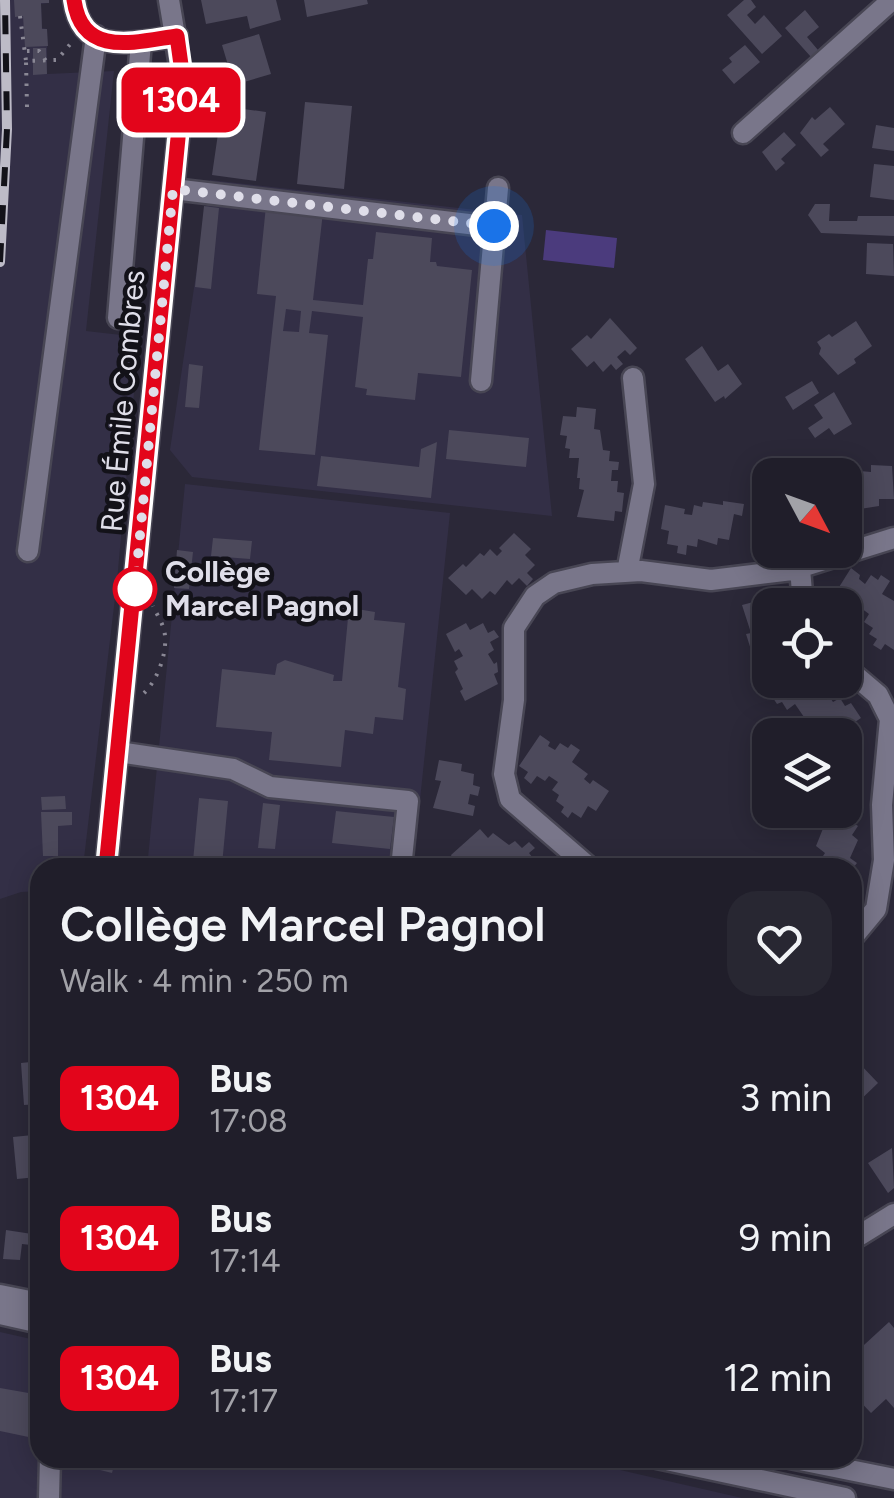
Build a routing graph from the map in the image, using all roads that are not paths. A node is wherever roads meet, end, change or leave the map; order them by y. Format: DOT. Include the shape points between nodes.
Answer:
graph roads {
  1 [pos="74,0"];
  2 [pos="169,0"];
  3 [pos="892,0"];
  4 [pos="96,36"];
  5 [pos="177,36"];
  6 [pos="140,42"];
  7 [pos="743,133"];
  8 [pos="498,188"];
  9 [pos="173,189"];
  10 [pos="494,226"];
  11 [pos="118,318"];
  12 [pos="634,378"];
  13 [pos="480,381"];
  14 [pos="894,538"];
  15 [pos="862,548"];
  16 [pos="28,551"];
  17 [pos="800,568"];
  18 [pos="627,572"];
  19 [pos="802,588"];
  20 [pos="862,682"];
  21 [pos="118,752"];
  22 [pos="107,858"];
  23 [pos="402,858"];
  24 [pos="578,858"];
  25 [pos="889,862"];
  26 [pos="862,926"];
  27 [pos="894,1214"];
  28 [pos="862,1234"];
  29 [pos="0,1295"];
  30 [pos="30,1301"];
  31 [pos="0,1314"];
  32 [pos="30,1320"];
  33 [pos="50,1468"];
  34 [pos="704,1468"];
  35 [pos="842,1468"];
  36 [pos="894,1478"];
  37 [pos="49,1498"];
  38 [pos="845,1498"];
  1 -- 4 [label="street" via="78,18"];
  2 -- 5 [label="street, Rue Émile Combres"];
  3 -- 7 [label="street"];
  4 -- 6 [label="street"];
  4 -- 16 [label="street"];
  5 -- 6 [label="street"];
  5 -- 9 [label="street, Rue Émile Combres" via="182,89"];
  6 -- 11 [label="street"];
  8 -- 10 [label="street"];
  9 -- 10 [label="street"];
  9 -- 21 [label="street, Rue Émile Combres"];
  10 -- 13 [label="street"];
  12 -- 18 [label="street" via="644,484"];
  14 -- 15 [label="street"];
  17 -- 18 [label="street" via="711,580"];
  17 -- 19 [label="street"];
  18 -- 24 [label="street" via="554,582 535,596 514,628 504,774 510,800"];
  20 -- 25 [label="street" via="890,719 882,805"];
  21 -- 22 [label="street, Rue Émile Combres"];
  21 -- 23 [label="street" via="233,769 270,788 408,801"];
  25 -- 26 [label="street" via="876,909"];
  27 -- 28 [label="street"];
  29 -- 30 [label="street"];
  31 -- 32 [label="street"];
  33 -- 37 [label="street"];
  34 -- 38 [label="street"];
  35 -- 36 [label="street"];
}
